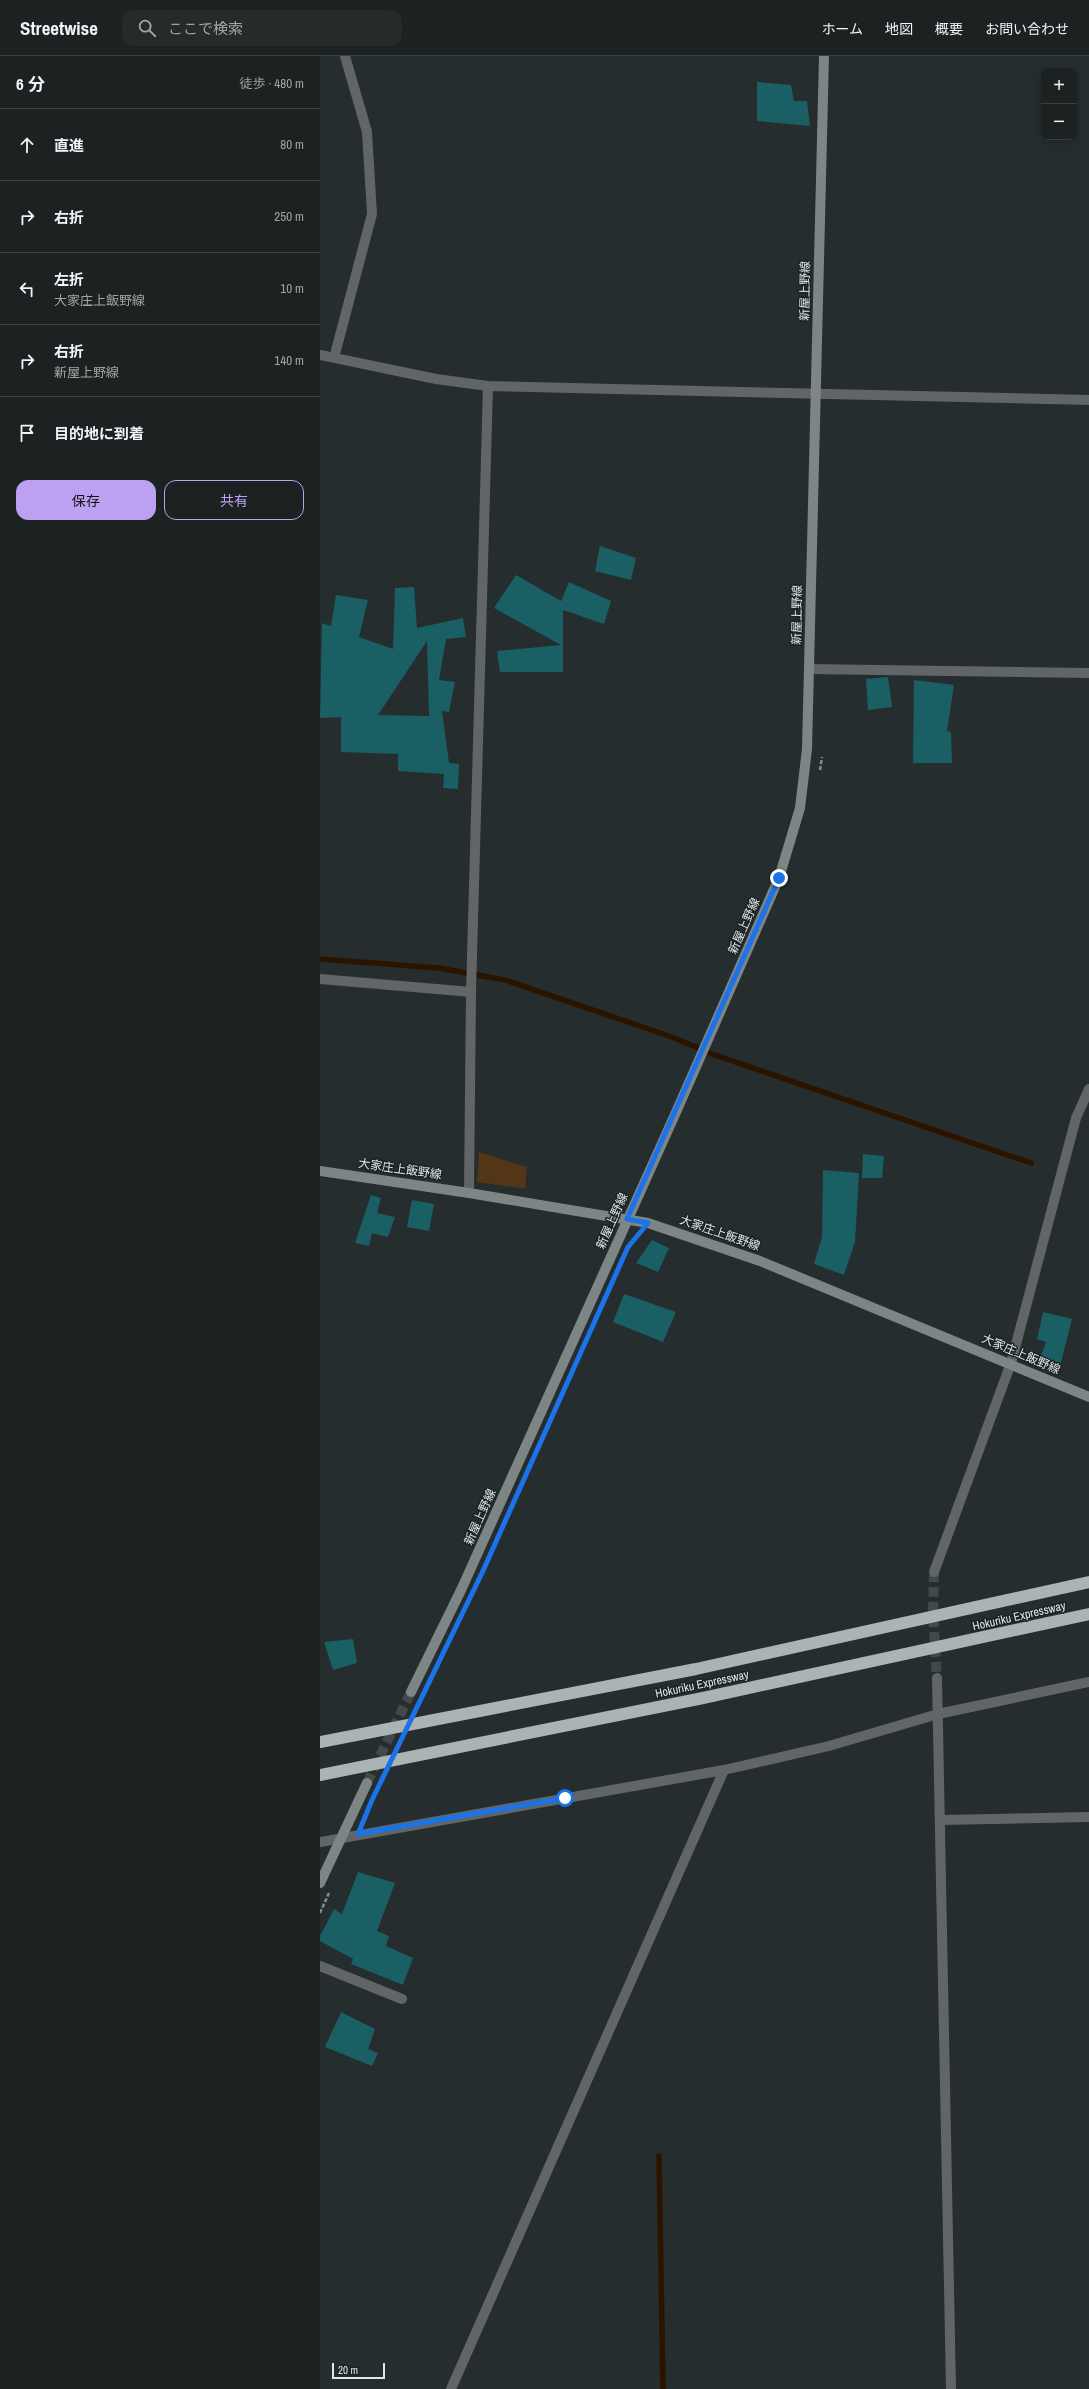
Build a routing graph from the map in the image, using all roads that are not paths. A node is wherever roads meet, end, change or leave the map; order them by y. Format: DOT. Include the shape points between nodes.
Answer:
graph roads {
  1 [pos="345,56"];
  2 [pos="824,56"];
  3 [pos="320,355"];
  4 [pos="334,358"];
  5 [pos="488,386"];
  6 [pos="816,394"];
  7 [pos="1089,400"];
  8 [pos="809,669"];
  9 [pos="1089,673"];
  10 [pos="320,979"];
  11 [pos="471,992"];
  12 [pos="1089,1089"];
  13 [pos="320,1171"];
  14 [pos="469,1192"];
  15 [pos="627,1219"];
  16 [pos="1010,1363"];
  17 [pos="1089,1397"];
  18 [pos="934,1572"];
  19 [pos="1089,1582"];
  20 [pos="1089,1614"];
  21 [pos="937,1678"];
  22 [pos="1089,1682"];
  23 [pos="411,1692"];
  24 [pos="938,1714"];
  25 [pos="320,1742"];
  26 [pos="724,1770"];
  27 [pos="320,1775"];
  28 [pos="367,1783"];
  29 [pos="1089,1817"];
  30 [pos="942,1820"];
  31 [pos="341,1838"];
  32 [pos="320,1842"];
  33 [pos="320,1883"];
  34 [pos="320,1966"];
  35 [pos="402,1999"];
  36 [pos="452,2389"];
  37 [pos="951,2389"];
  1 -- 4 [label="street" via="367,132 372,214"];
  2 -- 6 [label="main road, 新屋上野線"];
  3 -- 4 [label="street"];
  4 -- 5 [label="street"];
  5 -- 6 [label="street"];
  5 -- 11 [label="street"];
  6 -- 7 [label="street"];
  6 -- 8 [label="main road, 新屋上野線"];
  8 -- 9 [label="street"];
  8 -- 15 [label="main road, 新屋上野線" via="807,750 800,808 779,878"];
  10 -- 11 [label="street"];
  11 -- 14 [label="street"];
  12 -- 16 [label="street" via="1076,1118"];
  13 -- 14 [label="main road, 大家庄上飯野線"];
  14 -- 15 [label="main road, 大家庄上飯野線"];
  15 -- 16 [label="main road, 大家庄上飯野線" via="648,1223 760,1261"];
  15 -- 23 [label="main road, 新屋上野線" via="462,1588"];
  16 -- 17 [label="main road, 大家庄上飯野線"];
  16 -- 18 [label="street"];
  19 -- 25 [label="highway, Hokuriku Expressway" via="696,1669"];
  20 -- 27 [label="highway, Hokuriku Expressway" via="703,1698"];
  21 -- 24 [label="street"];
  22 -- 24 [label="street"];
  24 -- 26 [label="street" via="829,1746"];
  24 -- 30 [label="street"];
  26 -- 31 [label="street"];
  26 -- 36 [label="street"];
  28 -- 31 [label="main road"];
  29 -- 30 [label="street"];
  30 -- 37 [label="street"];
  31 -- 32 [label="street"];
  31 -- 33 [label="main road"];
  34 -- 35 [label="street"];
}
